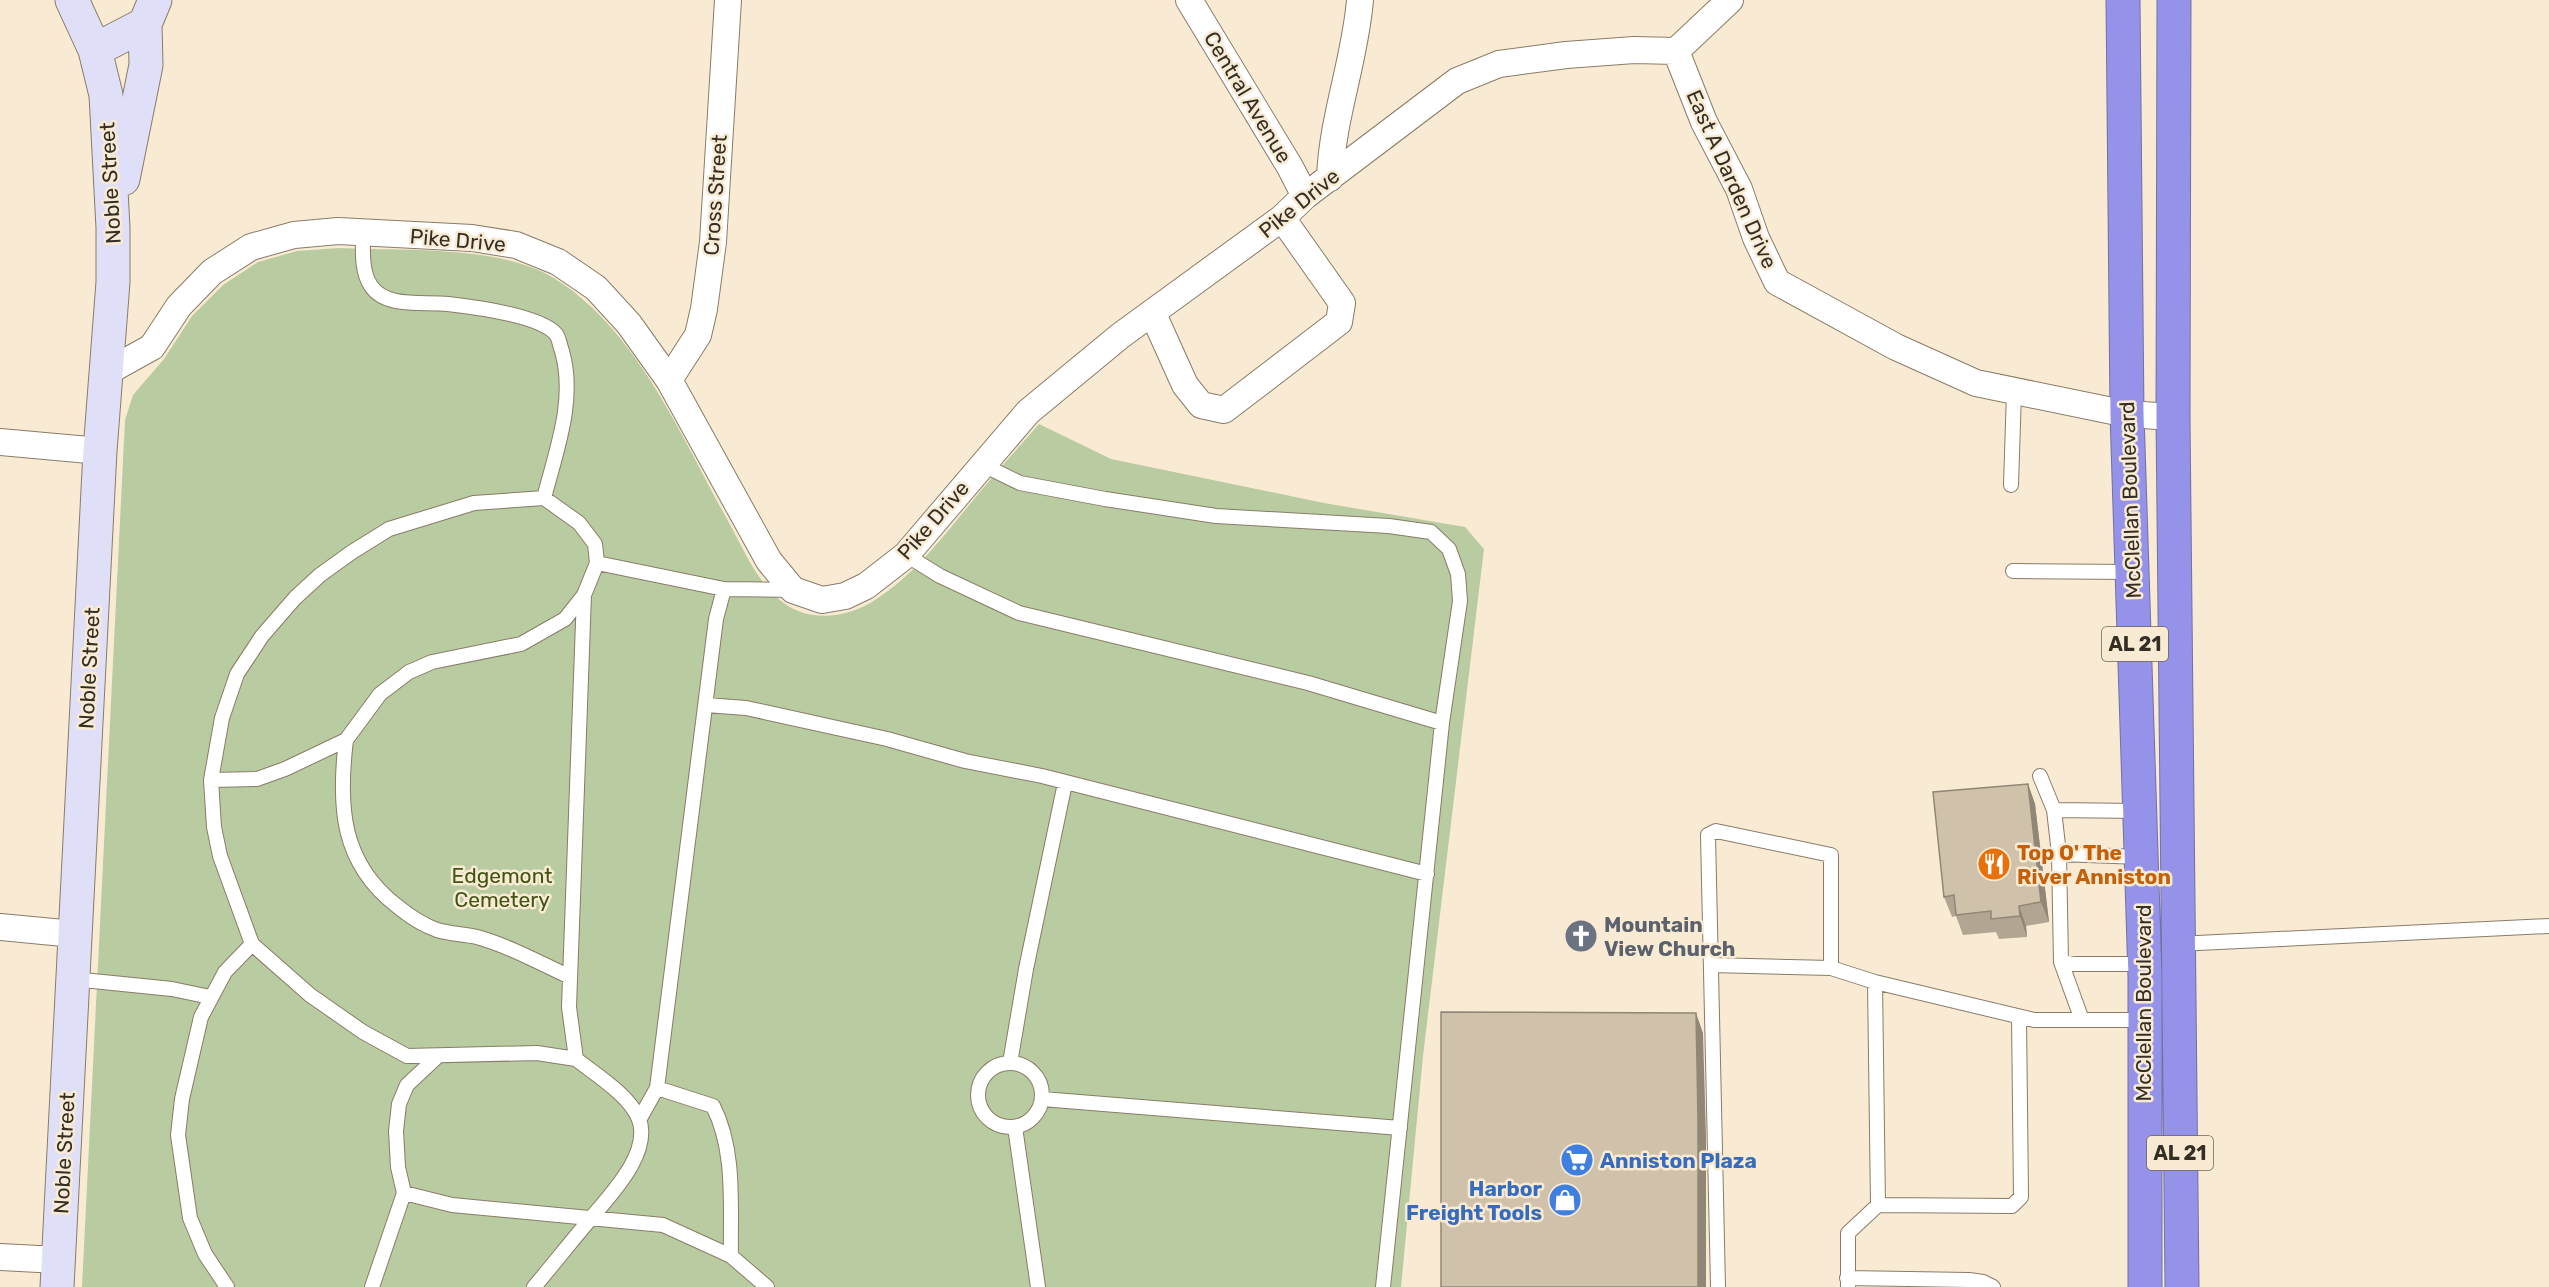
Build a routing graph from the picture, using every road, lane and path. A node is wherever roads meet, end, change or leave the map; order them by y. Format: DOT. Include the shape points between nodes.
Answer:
graph roads {
  1 [pos="72,0"];
  2 [pos="728,0"];
  3 [pos="1189,0"];
  4 [pos="1360,0"];
  5 [pos="1730,0"];
  6 [pos="2123,0"];
  7 [pos="2174,0"];
  8 [pos="150,12"];
  9 [pos="95,50"];
  10 [pos="1676,51"];
  11 [pos="1330,178"];
  12 [pos="1305,196"];
  13 [pos="1282,218"];
  14 [pos="113,228"];
  15 [pos="363,233"];
  16 [pos="1153,314"];
  17 [pos="106,372"];
  18 [pos="669,380"];
  19 [pos="2014,392"];
  20 [pos="2127,414"];
  21 [pos="2173,417"];
  22 [pos="0,442"];
  23 [pos="100,452"];
  24 [pos="981,464"];
  25 [pos="2011,485"];
  26 [pos="544,498"];
  27 [pos="906,555"];
  28 [pos="597,563"];
  29 [pos="2013,571"];
  30 [pos="2132,572"];
  31 [pos="723,589"];
  32 [pos="793,590"];
  33 [pos="584,595"];
  34 [pos="706,705"];
  35 [pos="1442,723"];
  36 [pos="346,740"];
  37 [pos="2040,776"];
  38 [pos="211,780"];
  39 [pos="1065,783"];
  40 [pos="2054,810"];
  41 [pos="2140,811"];
  42 [pos="2059,854"];
  43 [pos="2141,857"];
  44 [pos="1427,874"];
  45 [pos="2549,926"];
  46 [pos="0,927"];
  47 [pos="74,934"];
  48 [pos="252,944"];
  49 [pos="2178,945"];
  50 [pos="2061,962"];
  51 [pos="2145,964"];
  52 [pos="1711,965"];
  53 [pos="1831,968"];
  54 [pos="570,977"];
  55 [pos="73,979"];
  56 [pos="1875,982"];
  57 [pos="210,997"];
  58 [pos="2019,1017"];
  59 [pos="2162,1019"];
  60 [pos="2082,1020"];
  61 [pos="438,1056"];
  62 [pos="576,1059"];
  63 [pos="1010,1063"];
  64 [pos="657,1088"];
  65 [pos="1042,1099"];
  66 [pos="639,1120"];
  67 [pos="1015,1127"];
  68 [pos="1400,1128"];
  69 [pos="404,1193"];
  70 [pos="1878,1205"];
  71 [pos="590,1219"];
  72 [pos="0,1257"];
  73 [pos="731,1257"];
  74 [pos="57,1274"];
  75 [pos="1847,1282"];
  76 [pos="1896,1283"];
  77 [pos="374,1286"];
  78 [pos="227,1287"];
  79 [pos="534,1287"];
  80 [pos="767,1287"];
  81 [pos="1038,1287"];
  82 [pos="1383,1287"];
  83 [pos="1718,1287"];
  84 [pos="1993,1287"];
  85 [pos="2145,1287"];
  86 [pos="2182,1287"];
  1 -- 9 [label="main road, Noble Street"];
  2 -- 18 [label="street, Cross Street" via="713,242 704,309 698,335"];
  3 -- 12 [label="street, Central Avenue"];
  4 -- 11 [label="street" via="1357,38 1331,144"];
  5 -- 10 [label="street"];
  6 -- 20 [label="highway, McClellan Boulevard / AL 21"];
  7 -- 21 [label="highway, McClellan Boulevard / AL 21"];
  8 -- 9 [label="main road"];
  8 -- 14 [label="main road" via="146,64"];
  9 -- 14 [label="main road, Noble Street" via="106,95"];
  10 -- 11 [label="street, Pike Drive" via="1578,54 1499,64 1457,81"];
  10 -- 19 [label="street, East A Darden Drive" via="1777,282 1896,347 1976,383"];
  11 -- 12 [label="street, Pike Drive"];
  12 -- 13 [label="street, Pike Drive"];
  13 -- 16 [label="street, Pike Drive"];
  13 -- 16 [label="street" via="1342,303 1340,322 1224,410 1201,405 1185,385"];
  14 -- 17 [label="main road, Noble Street"];
  15 -- 17 [label="street, Pike Drive" via="294,235 251,248 212,272 179,306 152,347"];
  15 -- 18 [label="street, Pike Drive" via="472,238 516,245 558,262 596,288"];
  15 -- 26 [label="lane" via="363,264 371,286 382,297 448,304 537,321 557,335 566,365 567,395"];
  16 -- 24 [label="street, Pike Drive" via="1120,336 1028,412"];
  17 -- 23 [label="main road, Noble Street"];
  18 -- 32 [label="street, Pike Drive" via="769,561"];
  19 -- 20 [label="street, East A Darden Drive"];
  19 -- 25 [label="lane"];
  20 -- 21 [label="street, East A Darden Drive"];
  20 -- 30 [label="highway, McClellan Boulevard / AL 21"];
  21 -- 49 [label="highway, McClellan Boulevard / AL 21"];
  22 -- 23 [label="street"];
  23 -- 47 [label="main road, Noble Street"];
  24 -- 27 [label="street, Pike Drive"];
  24 -- 35 [label="lane" via="1020,483 1216,516 1431,532 1449,549 1458,574 1460,601"];
  26 -- 28 [label="lane" via="579,523 595,544"];
  26 -- 38 [label="lane" via="474,502 389,529 320,575 262,636 237,674 214,749"];
  27 -- 32 [label="street, Pike Drive" via="866,586 845,596 822,600"];
  27 -- 35 [label="lane" via="940,576 1018,613 1308,683"];
  28 -- 31 [label="lane"];
  28 -- 33 [label="lane"];
  29 -- 30 [label="lane"];
  30 -- 41 [label="highway, McClellan Boulevard / AL 21"];
  31 -- 32 [label="lane"];
  31 -- 34 [label="lane"];
  33 -- 36 [label="lane" via="565,619 521,644 432,662 409,672 380,694"];
  33 -- 54 [label="lane"];
  34 -- 39 [label="lane" via="746,708"];
  34 -- 64 [label="lane"];
  35 -- 44 [label="lane"];
  36 -- 38 [label="lane" via="257,778"];
  36 -- 54 [label="lane" via="341,806 350,843 365,875 384,896 435,929 477,937"];
  37 -- 40 [label="lane"];
  38 -- 48 [label="lane" via="220,856"];
  39 -- 44 [label="lane"];
  39 -- 63 [label="lane"];
  40 -- 41 [label="lane"];
  40 -- 42 [label="lane"];
  41 -- 43 [label="highway, McClellan Boulevard / AL 21"];
  42 -- 43 [label="lane"];
  42 -- 50 [label="lane"];
  43 -- 51 [label="highway, McClellan Boulevard / AL 21"];
  44 -- 68 [label="lane"];
  45 -- 49 [label="lane"];
  46 -- 47 [label="street"];
  47 -- 55 [label="main road, Noble Street"];
  48 -- 57 [label="lane" via="225,972"];
  48 -- 61 [label="lane" via="310,995 363,1032 407,1056"];
  49 -- 59 [label="highway, McClellan Boulevard / AL 21"];
  50 -- 51 [label="lane"];
  50 -- 60 [label="lane"];
  51 -- 59 [label="highway, McClellan Boulevard / AL 21"];
  52 -- 53 [label="lane"];
  52 -- 53 [label="lane" via="1708,835 1716,831 1831,855"];
  52 -- 83 [label="lane"];
  53 -- 56 [label="lane"];
  54 -- 62 [label="lane" via="569,1007"];
  55 -- 57 [label="lane"];
  55 -- 74 [label="main road, Noble Street"];
  56 -- 58 [label="lane"];
  56 -- 70 [label="lane"];
  57 -- 78 [label="lane" via="198,1029 178,1135 190,1218 205,1254"];
  58 -- 60 [label="lane"];
  58 -- 70 [label="lane" via="2021,1197 2012,1206"];
  59 -- 60 [label="lane"];
  59 -- 85 [label="highway, McClellan Boulevard / AL 21"];
  59 -- 86 [label="highway, McClellan Boulevard / AL 21"];
  61 -- 62 [label="lane" via="537,1053"];
  61 -- 69 [label="lane" via="407,1085 399,1104 398,1167"];
  62 -- 66 [label="lane" via="618,1091"];
  63 -- 65 [label="lane" via="1031,1070 1042,1088"];
  63 -- 67 [label="lane" via="990,1070 983,1078 978,1098 986,1117 1004,1127"];
  64 -- 66 [label="lane"];
  64 -- 73 [label="lane" via="713,1106 724,1127"];
  65 -- 67 [label="lane" via="1033,1118"];
  65 -- 68 [label="lane"];
  66 -- 71 [label="lane" via="639,1147 627,1173"];
  67 -- 81 [label="lane"];
  68 -- 82 [label="lane"];
  69 -- 71 [label="lane" via="452,1204"];
  69 -- 77 [label="lane"];
  70 -- 75 [label="lane" via="1848,1233"];
  71 -- 73 [label="lane" via="663,1225"];
  71 -- 79 [label="lane"];
  72 -- 74 [label="street"];
  73 -- 80 [label="lane"];
  75 -- 76 [label="lane"];
  76 -- 84 [label="lane" via="1969,1280"];
}
